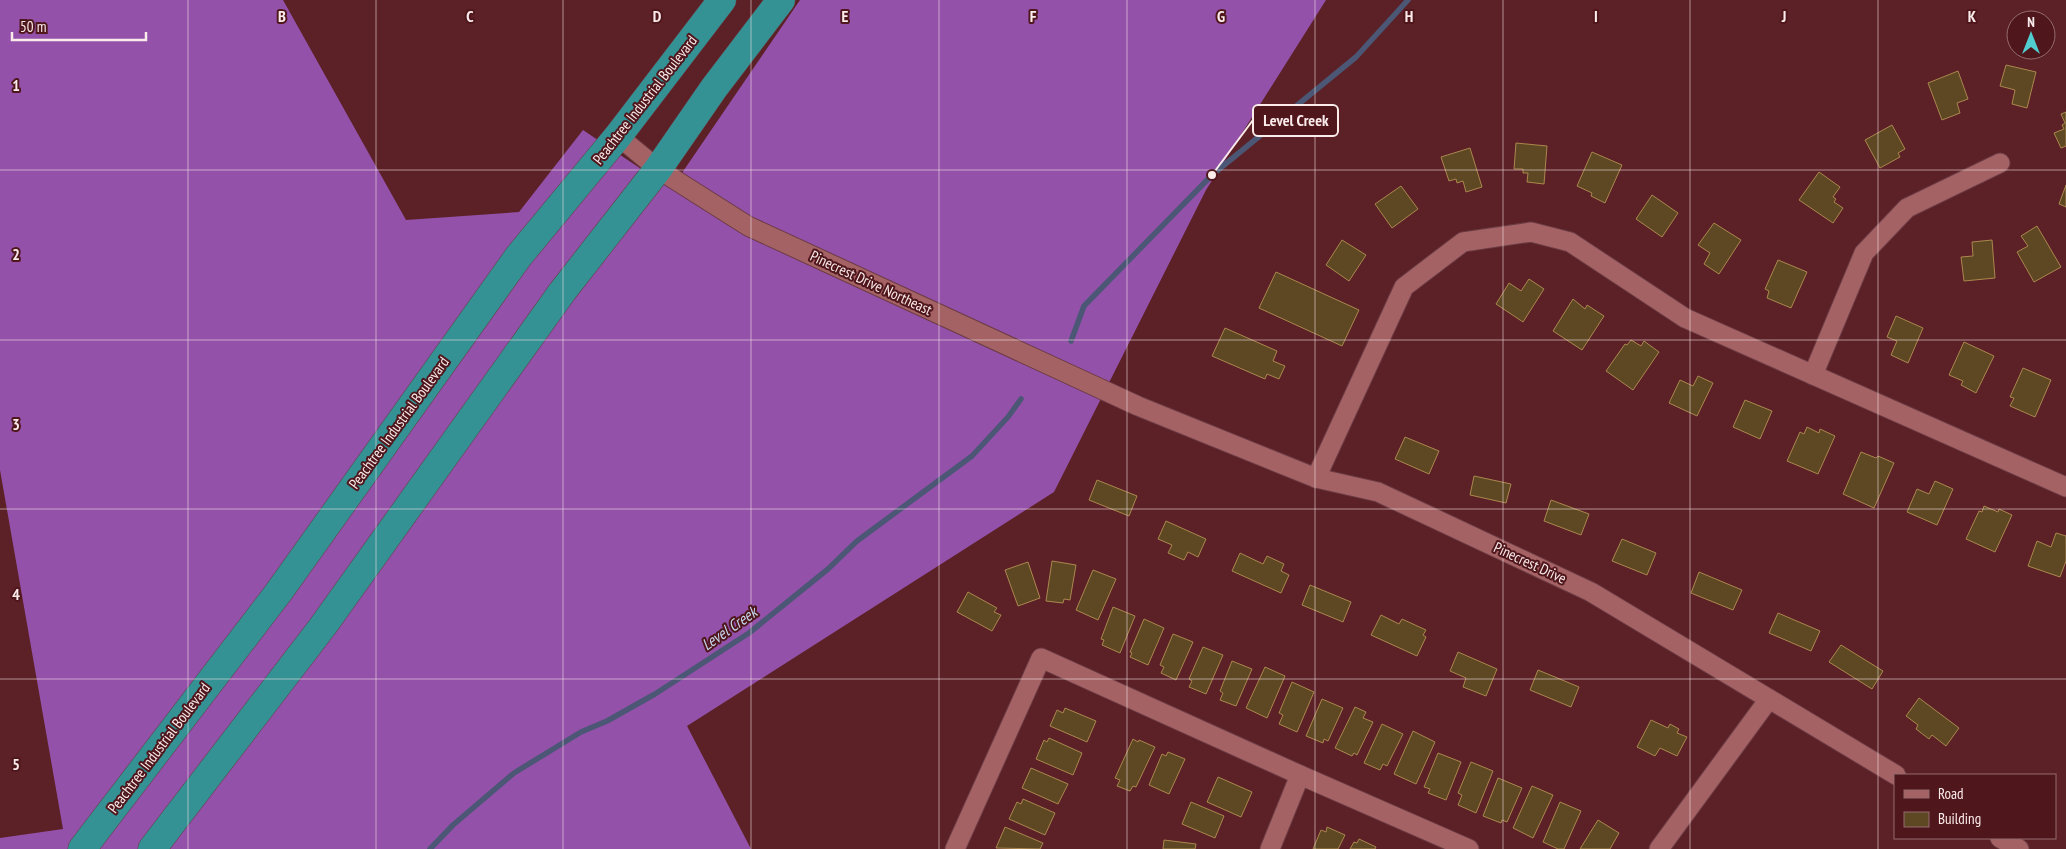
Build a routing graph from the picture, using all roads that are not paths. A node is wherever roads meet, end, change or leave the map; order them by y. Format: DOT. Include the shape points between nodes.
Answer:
graph roads {
  1 [pos="722,0"];
  2 [pos="781,0"];
  3 [pos="618,136"];
  4 [pos="2000,163"];
  5 [pos="658,168"];
  6 [pos="1813,375"];
  7 [pos="1138,406"];
  8 [pos="1316,478"];
  9 [pos="2066,488"];
  10 [pos="1770,699"];
  11 [pos="1894,774"];
  12 [pos="1300,775"];
  13 [pos="2002,839"];
  14 [pos="82,849"];
  15 [pos="152,849"];
  16 [pos="955,849"];
  17 [pos="1270,849"];
  18 [pos="1469,849"];
  19 [pos="1659,849"];
  20 [pos="2019,849"];
  1 -- 3 [label="highway, Peachtree Industrial Boulevard"];
  2 -- 5 [label="highway"];
  3 -- 5 [label="street, Pinecrest Drive Northeast"];
  3 -- 14 [label="highway, Peachtree Industrial Boulevard" via="518,257 278,593"];
  4 -- 6 [label="street" via="1907,208 1864,253"];
  5 -- 7 [label="street, Pinecrest Drive Northeast" via="748,226"];
  5 -- 15 [label="highway" via="562,292 322,626"];
  6 -- 8 [label="street" via="1685,318 1570,242 1531,232 1463,242 1404,287"];
  6 -- 9 [label="street"];
  7 -- 8 [label="street, Pinecrest Drive"];
  8 -- 10 [label="street, Pinecrest Drive" via="1378,492 1591,592"];
  10 -- 11 [label="street, Pinecrest Drive"];
  10 -- 19 [label="street"];
  12 -- 16 [label="street" via="1041,658"];
  12 -- 17 [label="street"];
  12 -- 18 [label="street"];
  13 -- 20 [label="street"];
}
